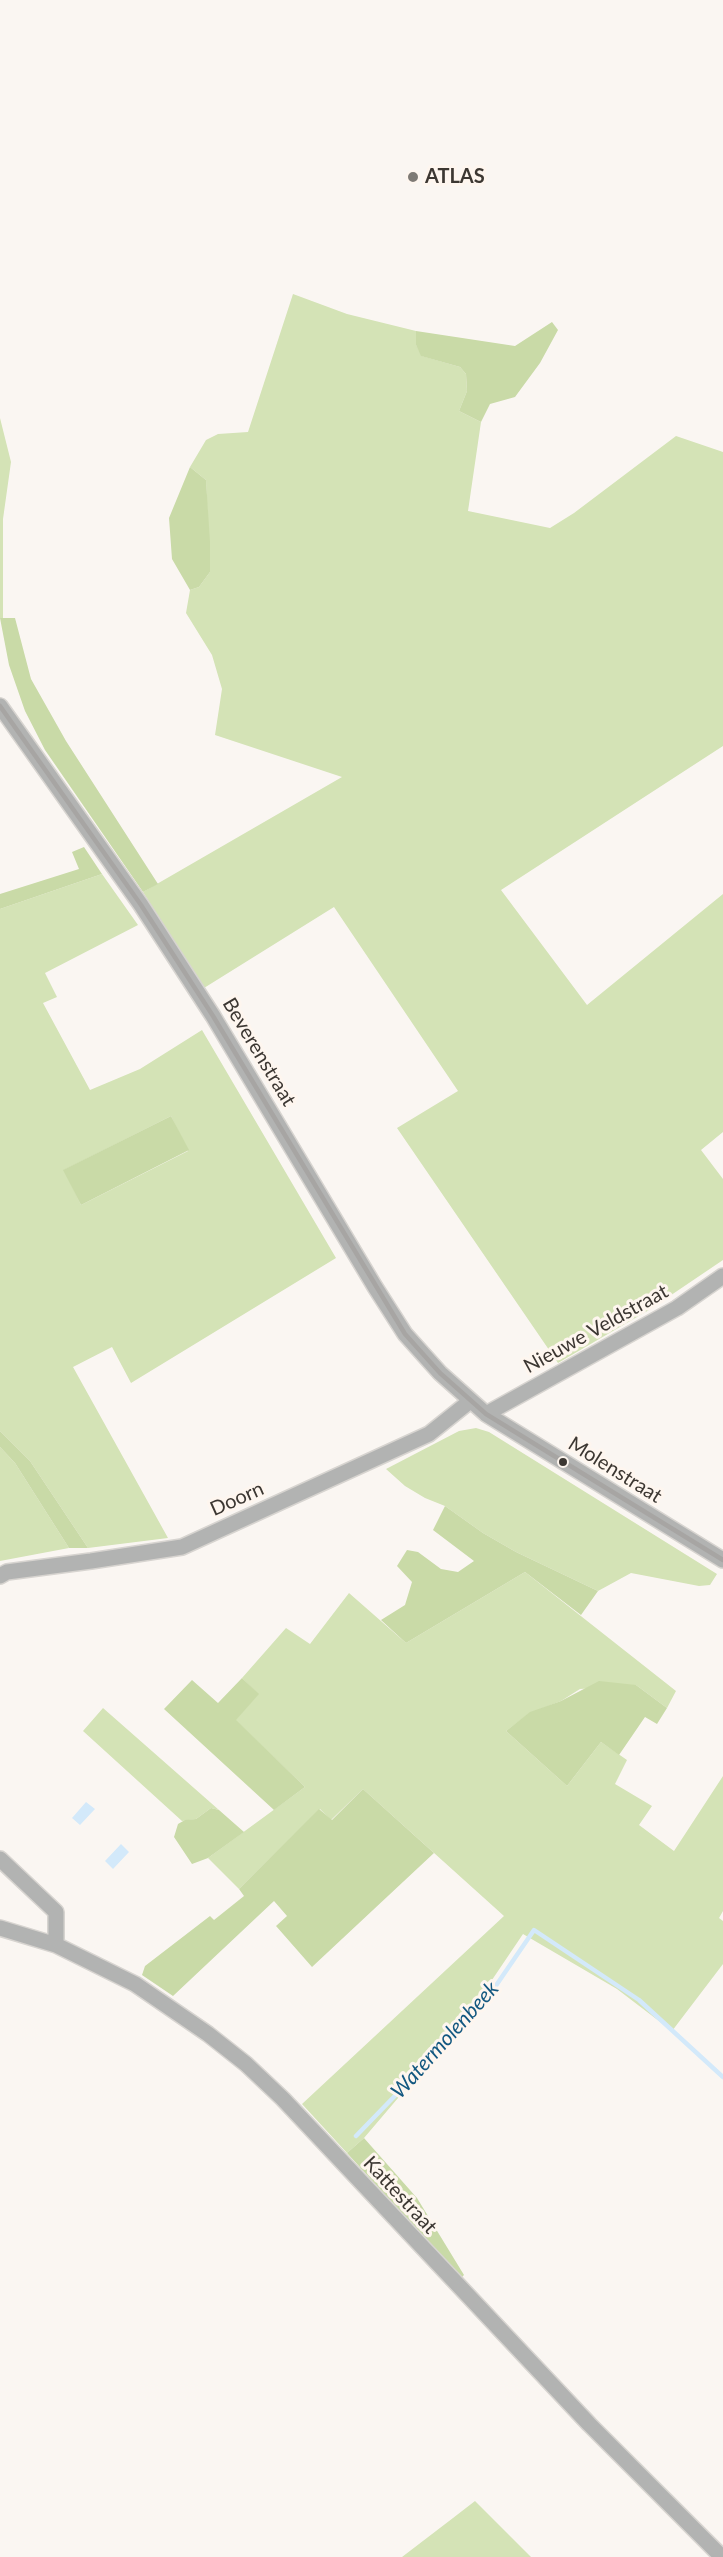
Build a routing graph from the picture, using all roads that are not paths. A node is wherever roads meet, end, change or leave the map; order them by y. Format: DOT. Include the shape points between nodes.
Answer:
graph roads {
  1 [pos="0,706"];
  2 [pos="723,1276"];
  3 [pos="469,1402"];
  4 [pos="486,1414"];
  5 [pos="723,1560"];
  6 [pos="0,1575"];
  7 [pos="0,1859"];
  8 [pos="0,1928"];
  9 [pos="56,1945"];
  10 [pos="722,2557"];
  1 -- 3 [label="street, Beverenstraat" via="141,905 213,1016 405,1334"];
  2 -- 4 [label="street, Nieuwe Veldstraat" via="677,1308"];
  3 -- 4 [label="street, Beverenstraat"];
  3 -- 6 [label="street, Doorn" via="429,1434 182,1546"];
  4 -- 5 [label="street, Molenstraat"];
  7 -- 9 [label="street" via="56,1912"];
  8 -- 9 [label="street, Kattestraat"];
  9 -- 10 [label="street, Kattestraat" via="135,1984 246,2064 573,2408"];
}
